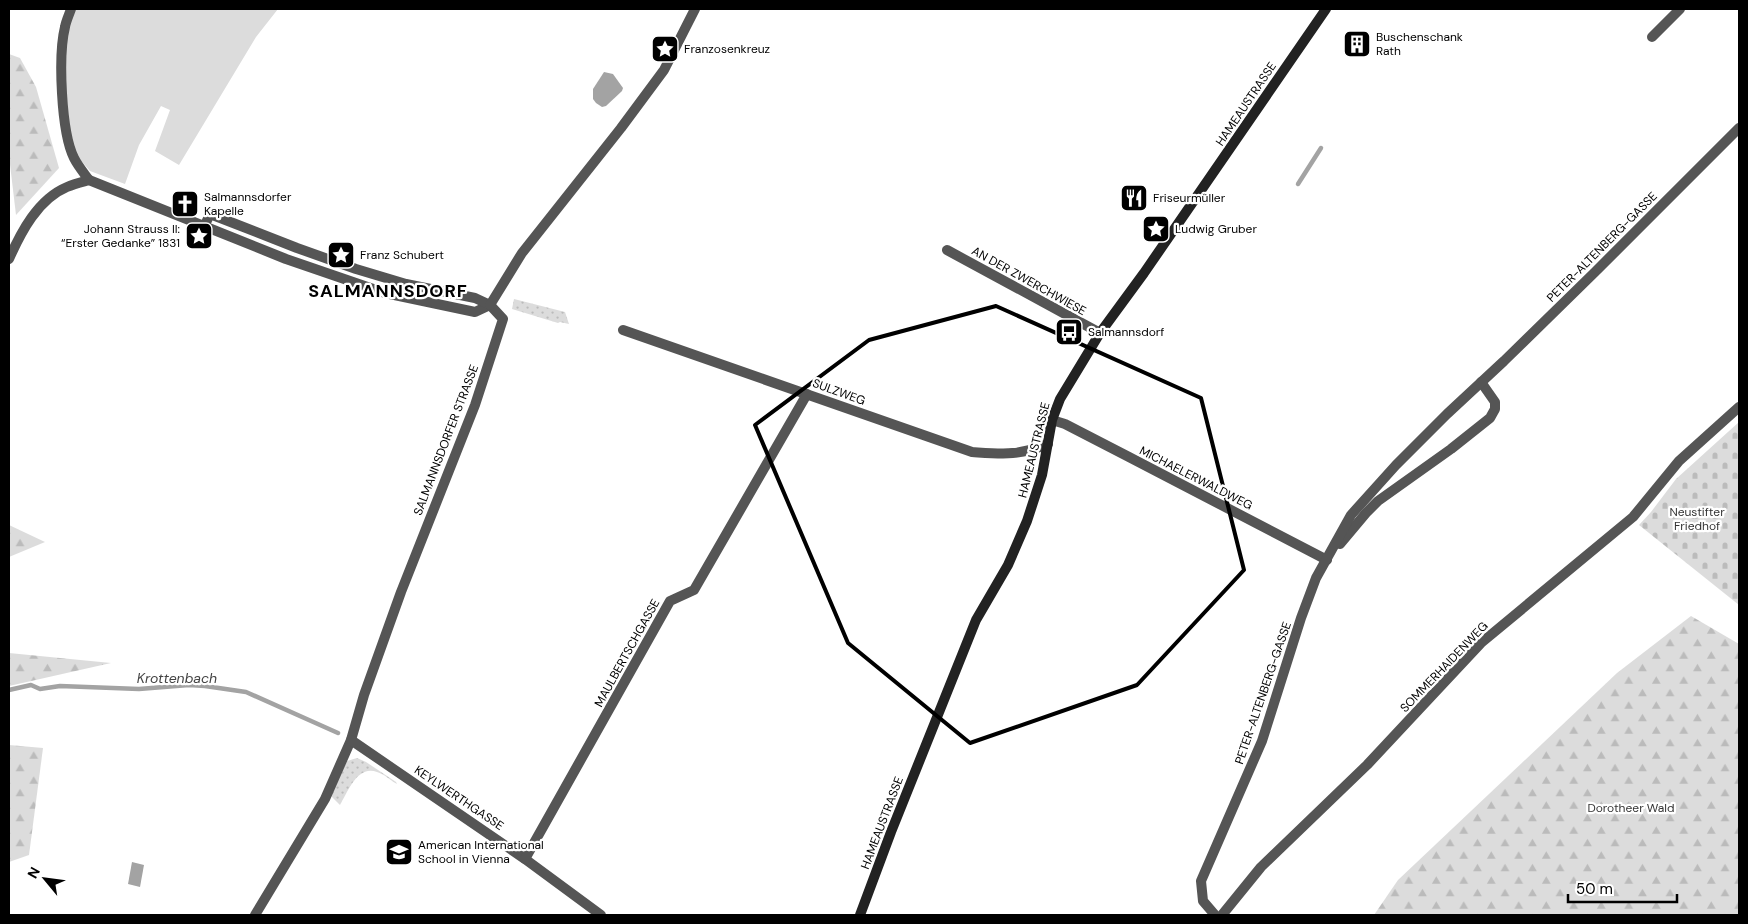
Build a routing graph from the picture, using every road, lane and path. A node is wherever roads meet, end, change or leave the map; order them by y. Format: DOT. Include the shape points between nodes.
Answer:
graph roads {
  1 [pos="71,9"];
  2 [pos="695,9"];
  3 [pos="1326,9"];
  4 [pos="1680,9"];
  5 [pos="1652,37"];
  6 [pos="1739,128"];
  7 [pos="89,180"];
  8 [pos="204,227"];
  9 [pos="947,250"];
  10 [pos="9,258"];
  11 [pos="343,264"];
  12 [pos="338,277"];
  13 [pos="490,305"];
  14 [pos="623,330"];
  15 [pos="1100,333"];
  16 [pos="1481,382"];
  17 [pos="807,394"];
  18 [pos="1739,407"];
  19 [pos="1052,420"];
  20 [pos="1048,444"];
  21 [pos="1327,560"];
  22 [pos="351,740"];
  23 [pos="526,859"];
  24 [pos="256,915"];
  25 [pos="601,915"];
  26 [pos="860,915"];
  27 [pos="1215,915"];
  28 [pos="1222,915"];
  1 -- 7 [label="street" via="62,46 63,114 74,159"];
  2 -- 13 [label="street" via="664,70 522,253"];
  3 -- 15 [label="main road, HAMEAUSTRASSE"];
  4 -- 5 [label="street"];
  6 -- 16 [label="street, PETER-ALTENBERG-GASSE"];
  7 -- 8 [label="street"];
  7 -- 10 [label="street" via="65,188 43,204 24,228"];
  8 -- 11 [label="street" via="210,214"];
  8 -- 12 [label="street"];
  9 -- 15 [label="street, AN DER ZWERCHWIESE"];
  11 -- 12 [label="street"];
  11 -- 13 [label="street" via="406,284 475,298"];
  12 -- 13 [label="street" via="386,293 475,312"];
  13 -- 22 [label="street, SALMANNSDORFER STRASSE" via="503,319 475,405 401,592"];
  14 -- 17 [label="street, SULZWEG"];
  15 -- 19 [label="main road, HAMEAUSTRASSE" via="1060,398"];
  16 -- 21 [label="street, PETER-ALTENBERG-GASSE" via="1396,465 1351,516"];
  16 -- 21 [label="street, PETER-ALTENBERG-GASSE" via="1496,402 1490,418 1378,502"];
  17 -- 20 [label="street, SULZWEG" via="972,452 1009,454"];
  17 -- 23 [label="street, MAULBERTSCHGASSE" via="694,590 670,601"];
  18 -- 28 [label="street, SOMMERHAIDENWEG" via="1679,461 1633,517 1481,643 1367,765 1261,866"];
  19 -- 20 [label="main road, HAMEAUSTRASSE"];
  19 -- 21 [label="street, MICHAELERWALDWEG"];
  20 -- 26 [label="main road, HAMEAUSTRASSE" via="1028,521 1008,565 976,620"];
  21 -- 27 [label="street, PETER-ALTENBERG-GASSE" via="1316,578 1301,618 1262,741 1201,881 1204,901"];
  22 -- 23 [label="street, KEYLWERTHGASSE"];
  22 -- 24 [label="street, SALMANNSDORFER STRASSE" via="325,799"];
  23 -- 25 [label="street, KEYLWERTHGASSE"];
}
